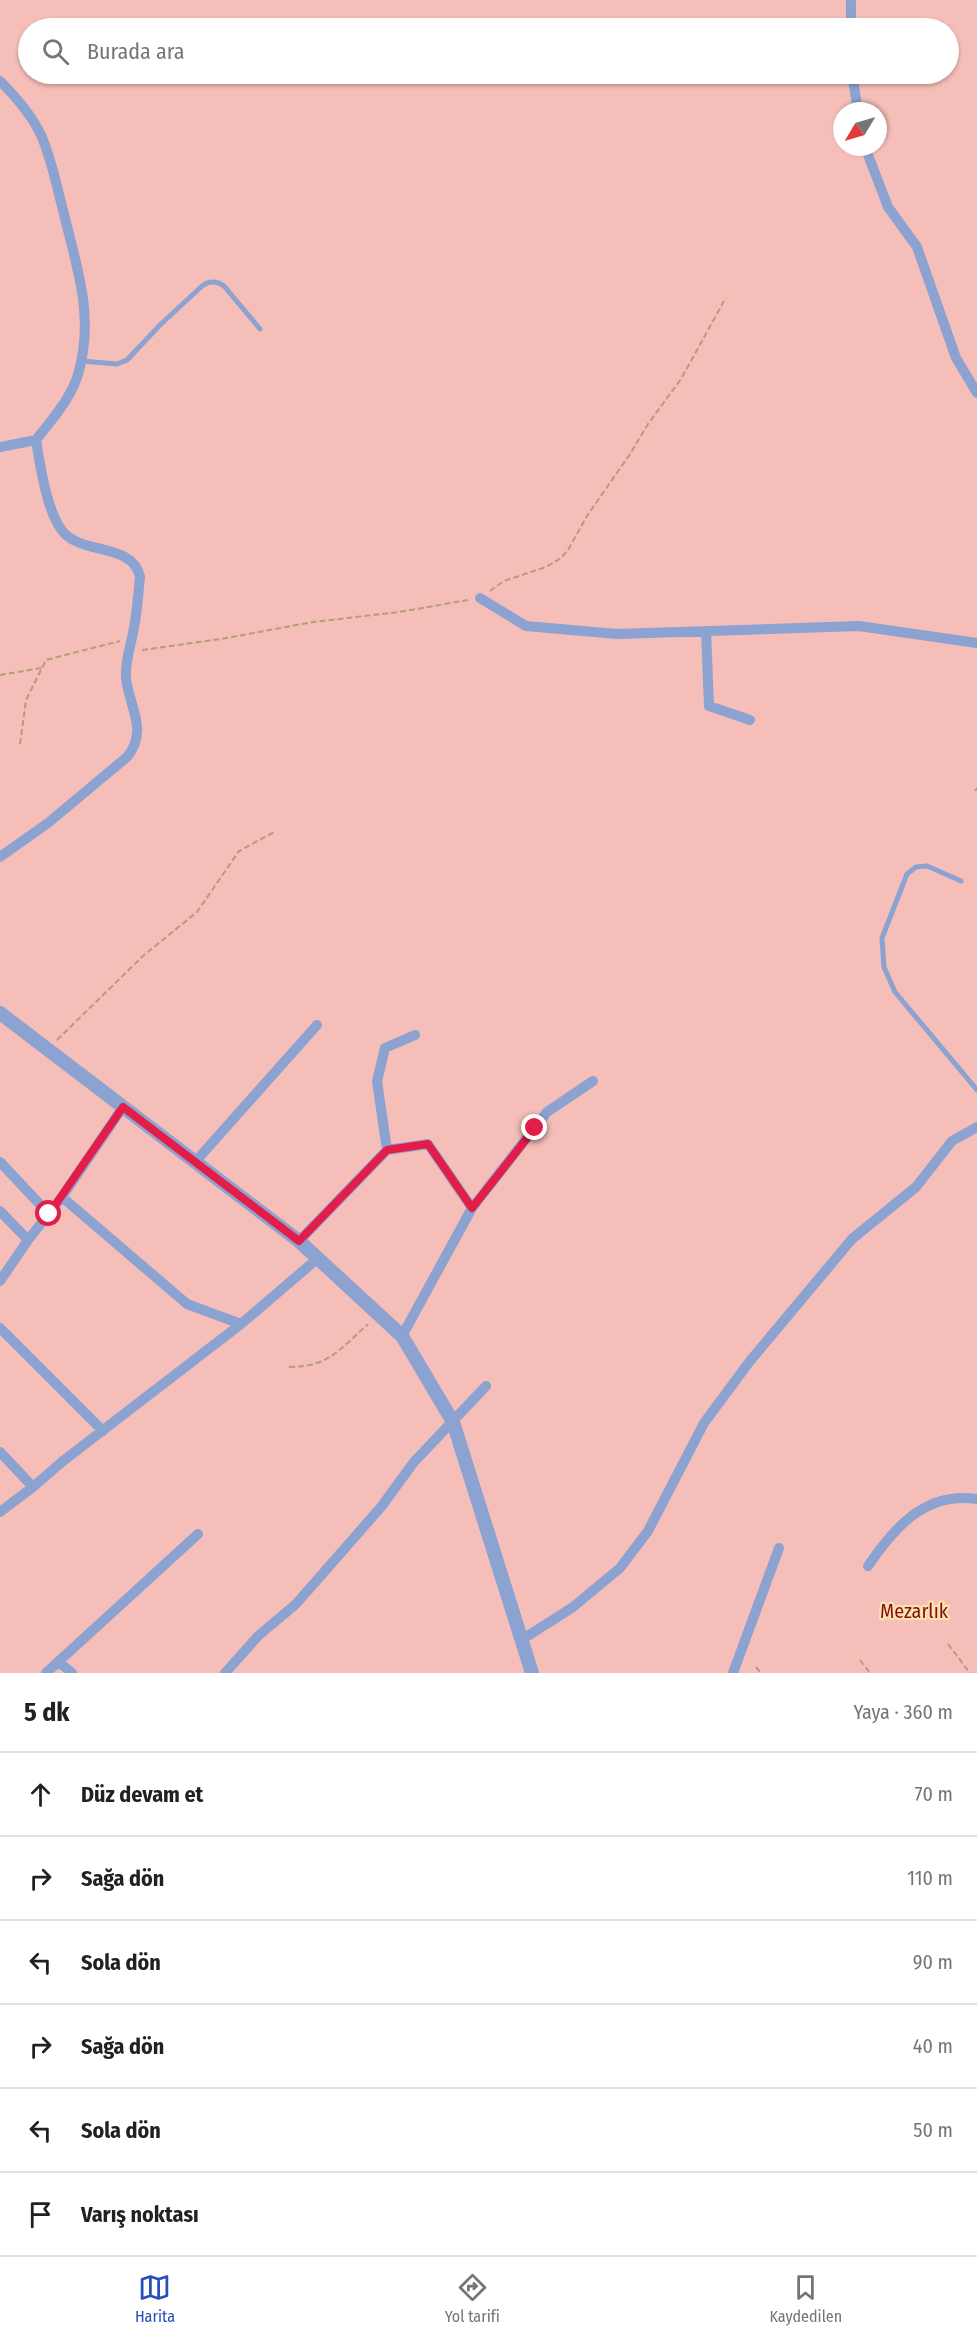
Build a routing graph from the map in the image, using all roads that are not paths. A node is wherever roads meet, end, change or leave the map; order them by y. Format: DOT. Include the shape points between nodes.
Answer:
graph roads {
  1 [pos="851,0"];
  2 [pos="851,18"];
  3 [pos="0,81"];
  4 [pos="854,84"];
  5 [pos="857,102"];
  6 [pos="868,156"];
  7 [pos="260,330"];
  8 [pos="82,361"];
  9 [pos="977,393"];
  10 [pos="36,440"];
  11 [pos="0,447"];
  12 [pos="480,598"];
  13 [pos="706,631"];
  14 [pos="977,643"];
  15 [pos="750,720"];
  16 [pos="0,857"];
  17 [pos="961,881"];
  18 [pos="0,1013"];
  19 [pos="317,1025"];
  20 [pos="415,1035"];
  21 [pos="593,1082"];
  22 [pos="977,1090"];
  23 [pos="123,1107"];
  24 [pos="977,1127"];
  25 [pos="387,1150"];
  26 [pos="0,1162"];
  27 [pos="195,1162"];
  28 [pos="62,1197"];
  29 [pos="472,1208"];
  30 [pos="0,1211"];
  31 [pos="49,1214"];
  32 [pos="28,1240"];
  33 [pos="299,1241"];
  34 [pos="317,1258"];
  35 [pos="0,1281"];
  36 [pos="241,1324"];
  37 [pos="0,1329"];
  38 [pos="402,1336"];
  39 [pos="486,1386"];
  40 [pos="453,1422"];
  41 [pos="102,1431"];
  42 [pos="0,1452"];
  43 [pos="33,1487"];
  44 [pos="977,1499"];
  45 [pos="0,1512"];
  46 [pos="198,1534"];
  47 [pos="779,1548"];
  48 [pos="868,1566"];
  49 [pos="523,1639"];
  50 [pos="59,1662"];
  51 [pos="46,1673"];
  52 [pos="72,1673"];
  53 [pos="225,1673"];
  54 [pos="532,1673"];
  55 [pos="733,1673"];
  1 -- 2 [label="street"];
  3 -- 8 [label="street" via="36,125 55,177 85,302"];
  4 -- 5 [label="street"];
  6 -- 9 [label="street" via="888,207 918,247 956,358"];
  7 -- 8 [label="lane" via="224,286 208,282 127,360 117,364"];
  8 -- 10 [label="street" via="69,396"];
  10 -- 11 [label="street"];
  10 -- 16 [label="street" via="44,483 64,534 85,546 123,556 136,566 140,577 126,678 138,732 127,757"];
  12 -- 13 [label="street" via="526,626 617,634"];
  13 -- 14 [label="street" via="859,626"];
  13 -- 15 [label="street" via="709,706"];
  17 -- 22 [label="lane" via="927,866 916,867 907,874 882,938 882,958 895,992"];
  18 -- 23 [label="street"];
  19 -- 27 [label="street"];
  20 -- 25 [label="street" via="385,1047 376,1081"];
  21 -- 29 [label="street" via="547,1112"];
  23 -- 27 [label="street"];
  23 -- 28 [label="street"];
  24 -- 49 [label="street" via="952,1142 916,1187 852,1239 764,1344 704,1423 648,1531 620,1568 573,1607"];
  25 -- 29 [label="street" via="428,1144"];
  25 -- 33 [label="street"];
  26 -- 31 [label="street"];
  27 -- 33 [label="street"];
  28 -- 31 [label="street"];
  28 -- 36 [label="street" via="187,1304"];
  29 -- 38 [label="street"];
  30 -- 32 [label="street"];
  31 -- 32 [label="street"];
  32 -- 35 [label="street"];
  33 -- 34 [label="street"];
  34 -- 36 [label="street"];
  34 -- 38 [label="street"];
  36 -- 41 [label="street"];
  37 -- 41 [label="street"];
  38 -- 40 [label="street"];
  39 -- 40 [label="street"];
  40 -- 49 [label="street"];
  40 -- 53 [label="street" via="414,1462 381,1507 296,1604 258,1636"];
  41 -- 43 [label="street"];
  42 -- 43 [label="street"];
  43 -- 45 [label="street"];
  44 -- 48 [label="street" via="940,1502 915,1512 888,1537"];
  46 -- 50 [label="street"];
  47 -- 55 [label="street"];
  49 -- 54 [label="street"];
  50 -- 51 [label="street"];
  50 -- 52 [label="street"];
}
